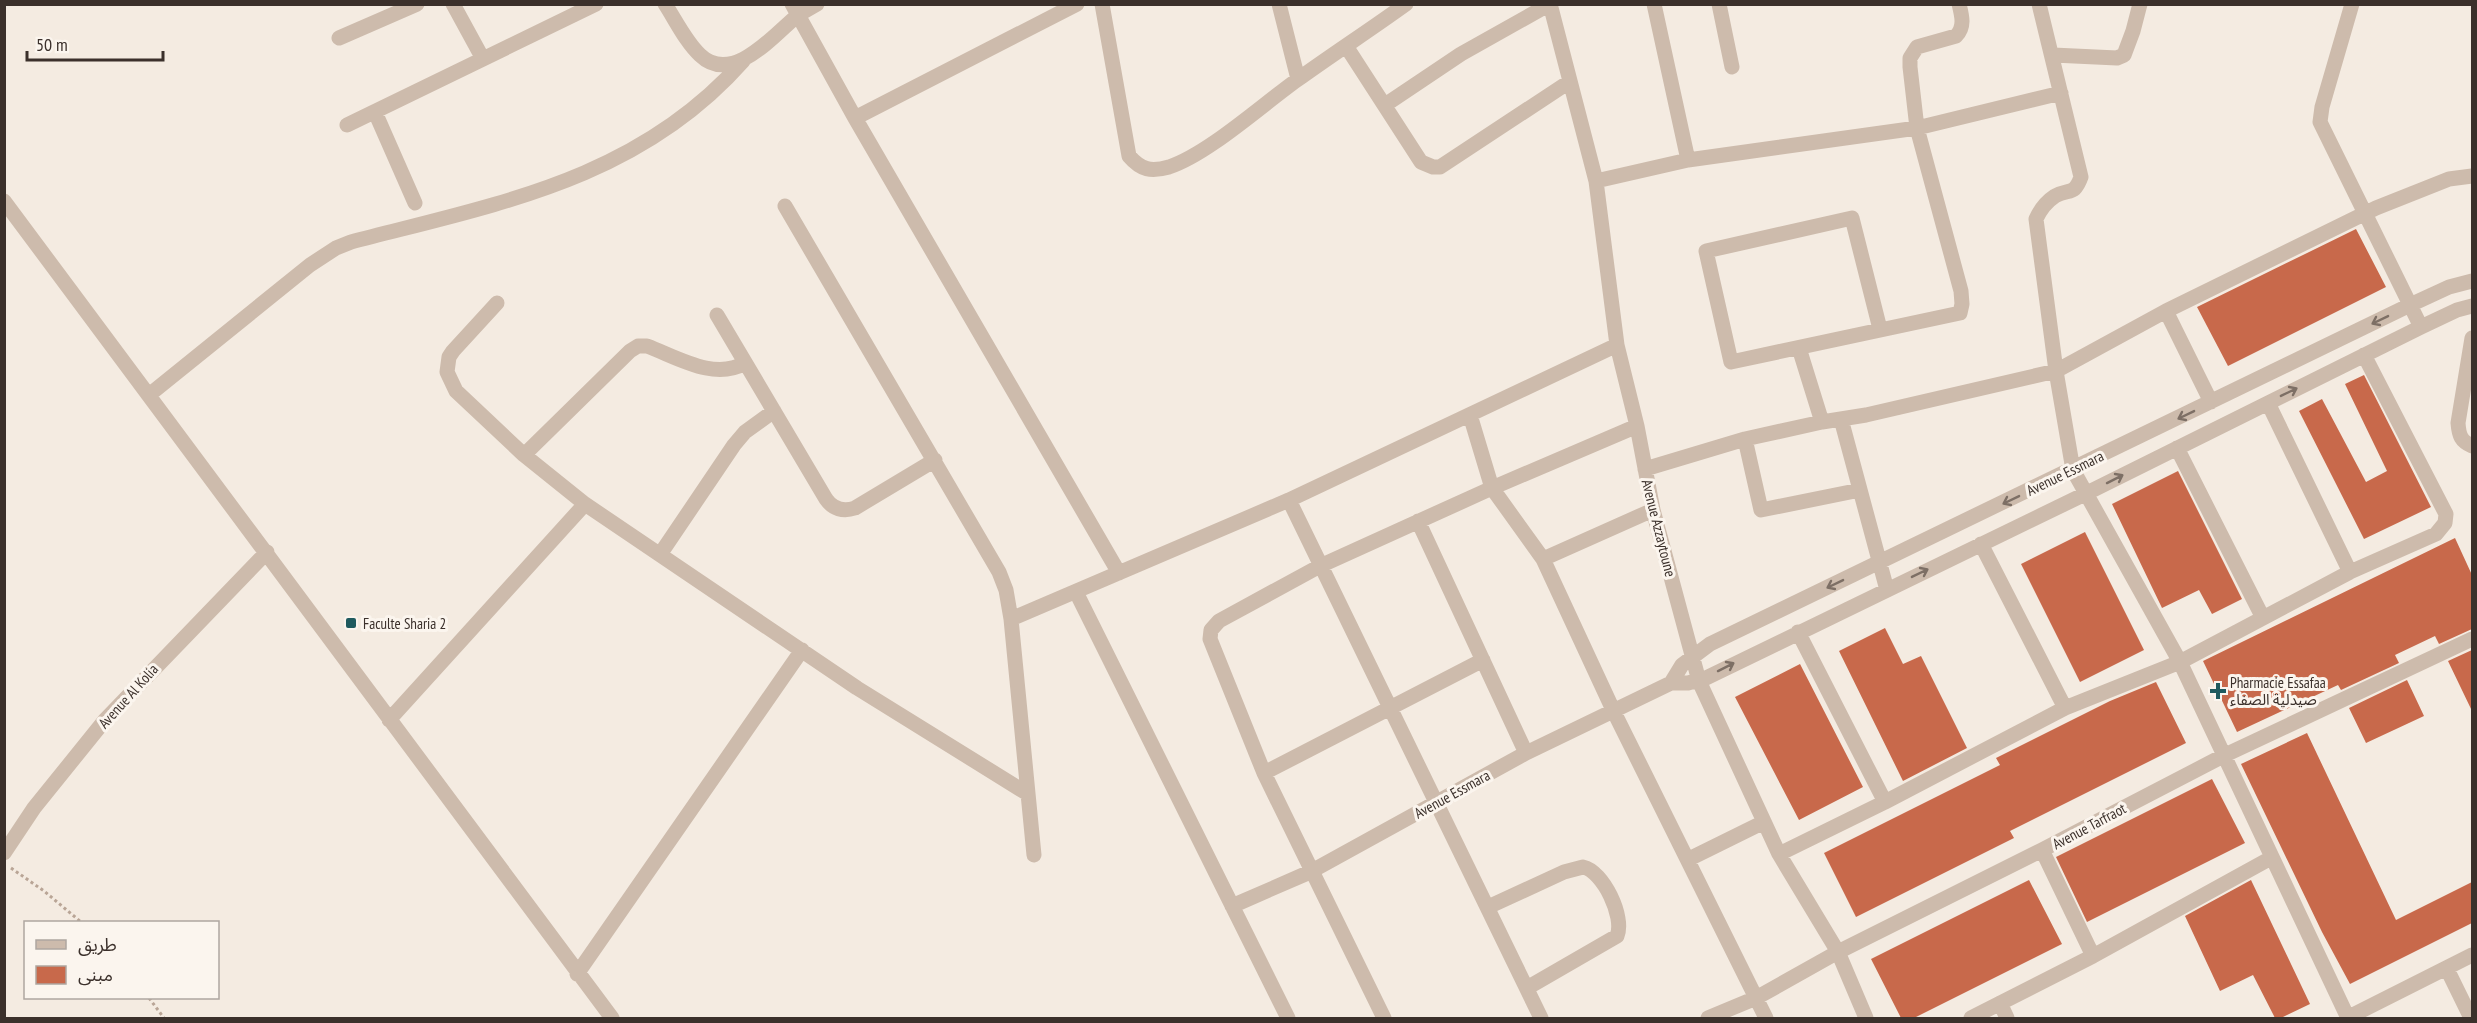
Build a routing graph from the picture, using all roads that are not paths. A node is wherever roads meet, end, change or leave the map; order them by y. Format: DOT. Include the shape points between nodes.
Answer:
graph roads {
  1 [pos="417,4"];
  2 [pos="453,4"];
  3 [pos="596,4"];
  4 [pos="665,4"];
  5 [pos="818,4"];
  6 [pos="1077,4"];
  7 [pos="1102,4"];
  8 [pos="1279,4"];
  9 [pos="1406,4"];
  10 [pos="1550,4"];
  11 [pos="1654,4"];
  12 [pos="1719,4"];
  13 [pos="1959,4"];
  14 [pos="2039,4"];
  15 [pos="2140,4"];
  16 [pos="2352,4"];
  17 [pos="795,10"];
  18 [pos="339,38"];
  19 [pos="1346,46"];
  20 [pos="2053,55"];
  21 [pos="483,59"];
  22 [pos="743,61"];
  23 [pos="1732,67"];
  24 [pos="1298,79"];
  25 [pos="1569,82"];
  26 [pos="2061,93"];
  27 [pos="1385,105"];
  28 [pos="375,112"];
  29 [pos="855,118"];
  30 [pos="347,125"];
  31 [pos="1917,128"];
  32 [pos="1688,160"];
  33 [pos="2472,176"];
  34 [pos="1596,181"];
  35 [pos="4,201"];
  36 [pos="415,203"];
  37 [pos="785,206"];
  38 [pos="2365,213"];
  39 [pos="2472,281"];
  40 [pos="497,303"];
  41 [pos="2410,305"];
  42 [pos="2472,306"];
  43 [pos="2166,311"];
  44 [pos="717,315"];
  45 [pos="2421,327"];
  46 [pos="1880,329"];
  47 [pos="2472,338"];
  48 [pos="1617,345"];
  49 [pos="1799,348"];
  50 [pos="2364,355"];
  51 [pos="745,363"];
  52 [pos="2056,371"];
  53 [pos="149,395"];
  54 [pos="2211,402"];
  55 [pos="2268,403"];
  56 [pos="774,411"];
  57 [pos="1470,415"];
  58 [pos="1841,419"];
  59 [pos="1822,422"];
  60 [pos="1637,426"];
  61 [pos="1745,439"];
  62 [pos="2472,446"];
  63 [pos="2177,448"];
  64 [pos="524,455"];
  65 [pos="935,460"];
  66 [pos="1645,469"];
  67 [pos="2073,470"];
  68 [pos="1492,488"];
  69 [pos="1860,490"];
  70 [pos="2085,494"];
  71 [pos="1289,500"];
  72 [pos="585,504"];
  73 [pos="1653,510"];
  74 [pos="1418,521"];
  75 [pos="1981,544"];
  76 [pos="267,552"];
  77 [pos="661,553"];
  78 [pos="1543,559"];
  79 [pos="1880,563"];
  80 [pos="1320,566"];
  81 [pos="2350,572"];
  82 [pos="1119,573"];
  83 [pos="1887,590"];
  84 [pos="1076,592"];
  85 [pos="2263,618"];
  86 [pos="1011,619"];
  87 [pos="1798,632"];
  88 [pos="2472,639"];
  89 [pos="802,650"];
  90 [pos="1691,656"];
  91 [pos="1483,660"];
  92 [pos="2180,662"];
  93 [pos="1699,681"];
  94 [pos="1671,683"];
  95 [pos="1390,708"];
  96 [pos="2065,708"];
  97 [pos="1614,712"];
  98 [pos="389,720"];
  99 [pos="1526,753"];
  100 [pos="2223,756"];
  101 [pos="1264,774"];
  102 [pos="1028,794"];
  103 [pos="1437,802"];
  104 [pos="1885,802"];
  105 [pos="1764,822"];
  106 [pos="2042,850"];
  107 [pos="4,854"];
  108 [pos="1779,854"];
  109 [pos="1034,855"];
  110 [pos="2271,858"];
  111 [pos="1689,859"];
  112 [pos="1310,872"];
  113 [pos="1232,906"];
  114 [pos="1488,908"];
  115 [pos="1838,952"];
  116 [pos="2472,955"];
  117 [pos="2093,956"];
  118 [pos="2446,969"];
  119 [pos="577,974"];
  120 [pos="1527,988"];
  121 [pos="1756,998"];
  122 [pos="2000,1003"];
  123 [pos="612,1018"];
  124 [pos="1288,1018"];
  125 [pos="1384,1018"];
  126 [pos="1541,1018"];
  127 [pos="1708,1018"];
  128 [pos="1766,1018"];
  129 [pos="1866,1018"];
  130 [pos="1971,1018"];
  131 [pos="2007,1018"];
  132 [pos="2347,1018"];
  133 [pos="2471,1018"];
  1 -- 18 [label="street"];
  2 -- 21 [label="street"];
  3 -- 21 [label="street"];
  4 -- 22 [label="street" via="707,61 725,66"];
  5 -- 17 [label="street"];
  6 -- 29 [label="street"];
  7 -- 24 [label="street" via="1129,156 1138,167 1169,167 1192,156"];
  8 -- 24 [label="street"];
  9 -- 19 [label="street"];
  10 -- 25 [label="street, Avenue Azzaytoune"];
  10 -- 27 [label="street" via="1461,54"];
  11 -- 32 [label="street"];
  12 -- 23 [label="street"];
  13 -- 31 [label="street" via="1960,32 1917,47 1910,58"];
  14 -- 20 [label="street"];
  15 -- 20 [label="street" via="2124,55"];
  16 -- 38 [label="street" via="2320,122"];
  17 -- 22 [label="street"];
  17 -- 29 [label="street"];
  19 -- 24 [label="street"];
  19 -- 27 [label="street"];
  20 -- 26 [label="street"];
  21 -- 28 [label="street"];
  22 -- 53 [label="street" via="679,121 642,145 582,174 481,209 336,248"];
  25 -- 27 [label="street" via="1440,167 1421,162"];
  25 -- 34 [label="street, Avenue Azzaytoune"];
  26 -- 31 [label="street"];
  26 -- 52 [label="street" via="2081,177 2072,192 2056,196 2041,208 2036,219"];
  28 -- 30 [label="street"];
  28 -- 36 [label="street"];
  29 -- 82 [label="street"];
  31 -- 32 [label="street"];
  31 -- 46 [label="street" via="1961,291 1962,308 1958,314"];
  32 -- 34 [label="street"];
  33 -- 38 [label="street" via="2449,179"];
  34 -- 48 [label="street, Avenue Azzaytoune"];
  35 -- 53 [label="street"];
  37 -- 65 [label="street"];
  38 -- 41 [label="street"];
  38 -- 43 [label="street"];
  39 -- 41 [label="street, Avenue Essmara"];
  40 -- 64 [label="street" via="453,351 447,372 456,391"];
  41 -- 45 [label="street"];
  41 -- 54 [label="street, Avenue Essmara, one-way"];
  42 -- 45 [label="street, Avenue Essmara"];
  43 -- 52 [label="street"];
  43 -- 54 [label="street"];
  44 -- 51 [label="street"];
  45 -- 50 [label="street, Avenue Essmara"];
  46 -- 49 [label="street"];
  46 -- 49 [label="street" via="1852,218 1706,251 1731,362"];
  47 -- 62 [label="street" via="2458,423 2459,435"];
  48 -- 57 [label="street"];
  48 -- 60 [label="street, Avenue Azzaytoune"];
  49 -- 59 [label="street"];
  55 -- 50 [label="street, Avenue Essmara, one-way"];
  50 -- 81 [label="street" via="2446,514 2445,523 2436,534"];
  51 -- 56 [label="street"];
  51 -- 64 [label="street" via="717,371 647,346 634,348"];
  52 -- 58 [label="street"];
  52 -- 67 [label="street"];
  53 -- 76 [label="street"];
  54 -- 67 [label="street, Avenue Essmara, one-way"];
  55 -- 63 [label="street, Avenue Essmara"];
  55 -- 81 [label="street"];
  56 -- 65 [label="street" via="826,499 837,509 855,508"];
  56 -- 77 [label="street" via="739,438"];
  57 -- 68 [label="street"];
  57 -- 71 [label="street"];
  58 -- 59 [label="street"];
  58 -- 69 [label="street"];
  59 -- 61 [label="street"];
  60 -- 66 [label="street, Avenue Azzaytoune"];
  60 -- 68 [label="street"];
  61 -- 66 [label="street"];
  61 -- 69 [label="street" via="1761,510"];
  70 -- 63 [label="street, Avenue Essmara, one-way"];
  63 -- 85 [label="street"];
  64 -- 72 [label="street"];
  65 -- 86 [label="street" via="992,557 1006,590"];
  66 -- 73 [label="street, Avenue Azzaytoune"];
  67 -- 70 [label="street"];
  67 -- 79 [label="street, Avenue Essmara, one-way"];
  68 -- 74 [label="street"];
  68 -- 78 [label="street"];
  69 -- 79 [label="street"];
  70 -- 75 [label="street, Avenue Essmara"];
  70 -- 92 [label="street"];
  71 -- 80 [label="street"];
  71 -- 82 [label="street"];
  72 -- 77 [label="street"];
  72 -- 98 [label="street"];
  73 -- 78 [label="street"];
  73 -- 90 [label="street, Avenue Azzaytoune"];
  74 -- 80 [label="street"];
  74 -- 91 [label="street"];
  83 -- 75 [label="street, Avenue Essmara, one-way"];
  75 -- 96 [label="street"];
  76 -- 98 [label="street"];
  76 -- 107 [label="street, Avenue Al Kolia" via="105,720 34,808"];
  77 -- 89 [label="street"];
  78 -- 97 [label="street"];
  79 -- 83 [label="street"];
  79 -- 90 [label="street, Avenue Essmara, one-way"];
  80 -- 95 [label="street"];
  80 -- 101 [label="street" via="1219,621 1210,634"];
  81 -- 85 [label="street"];
  82 -- 84 [label="street"];
  83 -- 87 [label="street, Avenue Essmara"];
  84 -- 86 [label="street"];
  84 -- 113 [label="street"];
  85 -- 92 [label="street"];
  86 -- 102 [label="street"];
  93 -- 87 [label="street, Avenue Essmara, one-way"];
  87 -- 104 [label="street"];
  88 -- 100 [label="street, Avenue Tarfraot"];
  89 -- 102 [label="street"];
  89 -- 119 [label="street"];
  90 -- 93 [label="street, Avenue Azzaytoune"];
  90 -- 94 [label="street, Avenue Essmara"];
  91 -- 95 [label="street"];
  91 -- 99 [label="street"];
  92 -- 96 [label="street"];
  92 -- 100 [label="street"];
  93 -- 94 [label="street, Avenue Essmara"];
  93 -- 105 [label="street, Avenue Azzaytoune"];
  94 -- 97 [label="street, Avenue Essmara"];
  95 -- 101 [label="street"];
  95 -- 103 [label="street"];
  96 -- 104 [label="street"];
  97 -- 99 [label="street, Avenue Essmara"];
  97 -- 111 [label="street"];
  98 -- 119 [label="street"];
  99 -- 103 [label="street, Avenue Essmara"];
  100 -- 106 [label="street, Avenue Tarfraot"];
  100 -- 110 [label="street"];
  101 -- 112 [label="street"];
  102 -- 109 [label="street"];
  103 -- 112 [label="street, Avenue Essmara"];
  103 -- 114 [label="street"];
  104 -- 108 [label="street"];
  105 -- 108 [label="street, Avenue Azzaytoune"];
  105 -- 111 [label="street"];
  106 -- 115 [label="street, Avenue Tarfraot"];
  106 -- 117 [label="street"];
  108 -- 115 [label="street, Avenue Azzaytoune"];
  110 -- 117 [label="street"];
  110 -- 132 [label="street"];
  111 -- 121 [label="street"];
  112 -- 113 [label="street, Avenue Essmara"];
  112 -- 125 [label="street"];
  113 -- 124 [label="street"];
  114 -- 120 [label="street"];
  114 -- 120 [label="street" via="1583,867 1597,875 1609,895 1620,920 1617,936"];
  115 -- 121 [label="street, Avenue Tarfraot"];
  115 -- 129 [label="street, Avenue Azzaytoune"];
  116 -- 118 [label="street"];
  117 -- 122 [label="street"];
  118 -- 132 [label="street"];
  118 -- 133 [label="street"];
  119 -- 123 [label="street"];
  120 -- 126 [label="street"];
  121 -- 127 [label="street, Avenue Tarfraot"];
  121 -- 128 [label="street"];
  122 -- 130 [label="street"];
  122 -- 131 [label="street"];
}
